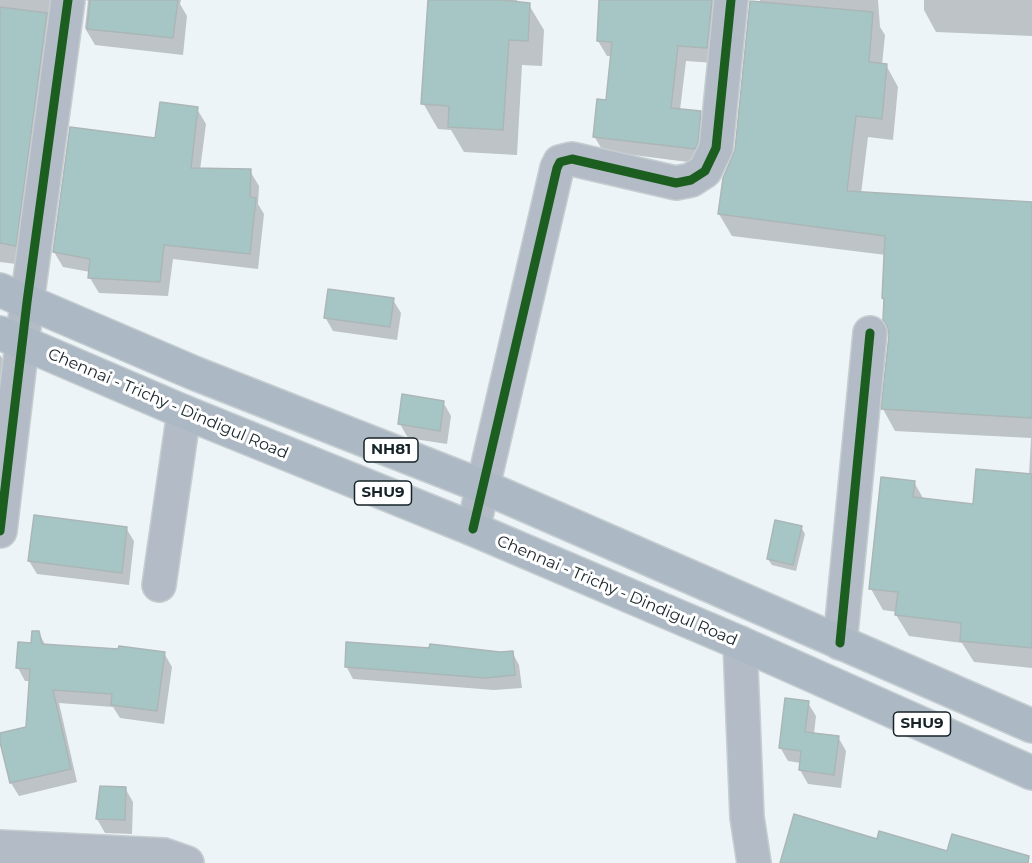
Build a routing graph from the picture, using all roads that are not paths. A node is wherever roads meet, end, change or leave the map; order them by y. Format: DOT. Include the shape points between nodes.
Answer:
graph roads {
  1 [pos="68,0"];
  2 [pos="731,0"];
  3 [pos="13,296"];
  4 [pos="870,333"];
  5 [pos="11,338"];
  6 [pos="184,412"];
  7 [pos="484,487"];
  8 [pos="473,529"];
  9 [pos="0,531"];
  10 [pos="159,585"];
  11 [pos="780,615"];
  12 [pos="840,643"];
  13 [pos="753,649"];
  14 [pos="1032,726"];
  15 [pos="1032,773"];
  16 [pos="0,847"];
  17 [pos="187,863"];
  18 [pos="754,863"];
  1 -- 3 [label="street"];
  2 -- 7 [label="street" via="716,148 705,171 676,183 572,159 560,162"];
  3 -- 5 [label="street"];
  3 -- 7 [label="highway, NH81" via="194,373"];
  4 -- 12 [label="street"];
  5 -- 6 [label="highway, Chennai - Trichy - Dindigul Road / SHU9"];
  5 -- 9 [label="street"];
  6 -- 8 [label="highway, Chennai - Trichy - Dindigul Road / SHU9"];
  6 -- 10 [label="street"];
  7 -- 8 [label="street"];
  7 -- 11 [label="highway, NH81"];
  8 -- 13 [label="highway, Chennai - Trichy - Dindigul Road / SHU9"];
  11 -- 12 [label="highway, SHU9"];
  12 -- 14 [label="highway, SHU9"];
  13 -- 15 [label="highway, Chennai - Trichy - Dindigul Road / SHU9"];
  13 -- 18 [label="street" via="747,817"];
  16 -- 17 [label="street" via="164,855"];
}
